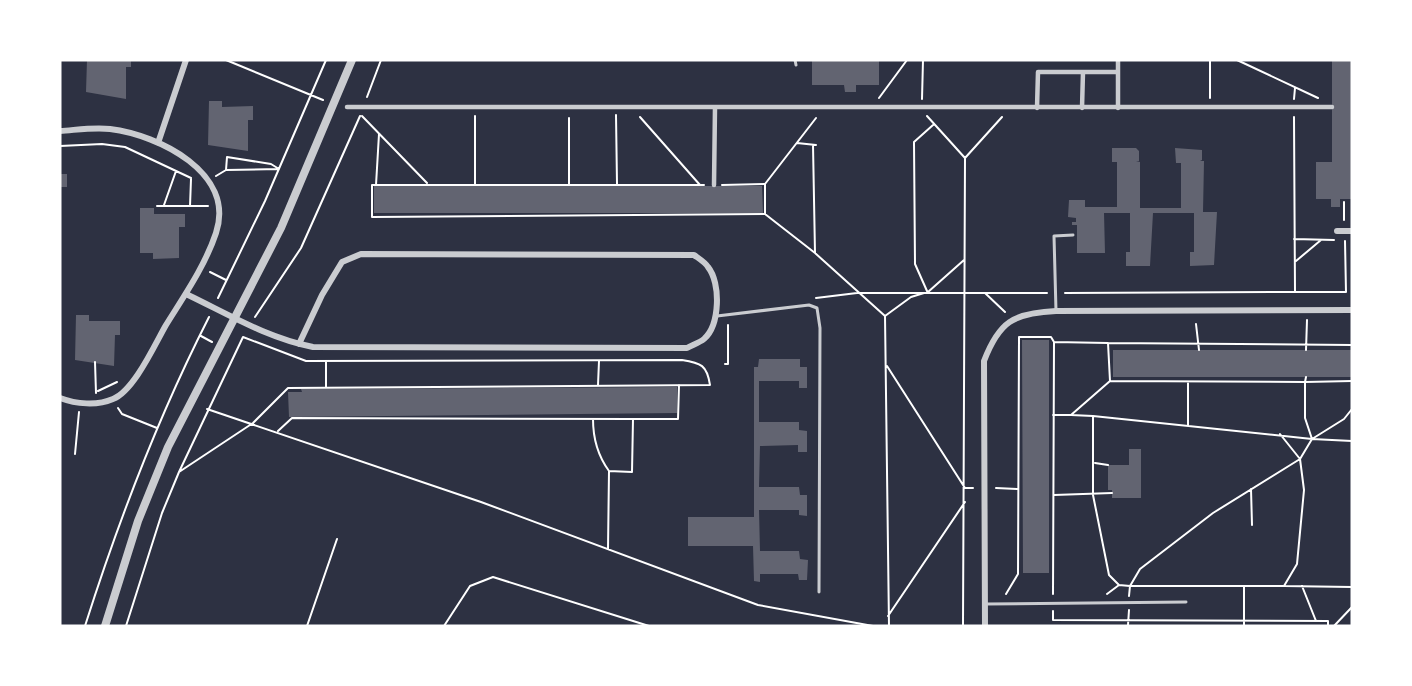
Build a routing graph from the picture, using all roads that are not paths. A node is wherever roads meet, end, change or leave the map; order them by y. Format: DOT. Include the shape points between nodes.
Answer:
graph roads {
  1 [pos="186,60"];
  2 [pos="352,60"];
  3 [pos="1118,60"];
  4 [pos="1083,72"];
  5 [pos="1118,72"];
  6 [pos="715,106"];
  7 [pos="347,107"];
  8 [pos="1331,107"];
  9 [pos="1037,108"];
  10 [pos="1082,108"];
  11 [pos="1118,108"];
  12 [pos="60,131"];
  13 [pos="158,143"];
  14 [pos="714,185"];
  15 [pos="1337,231"];
  16 [pos="1352,231"];
  17 [pos="1073,235"];
  18 [pos="186,294"];
  19 [pos="1352,310"];
  20 [pos="1056,311"];
  21 [pos="715,316"];
  22 [pos="234,318"];
  23 [pos="299,344"];
  24 [pos="60,398"];
  25 [pos="819,592"];
  26 [pos="1186,602"];
  27 [pos="984,604"];
  28 [pos="105,626"];
  29 [pos="985,626"];
  1 -- 13 [label="street"];
  2 -- 22 [label="street" via="281,228"];
  3 -- 5 [label="street"];
  4 -- 5 [label="street"];
  4 -- 9 [label="street" via="1038,72"];
  4 -- 10 [label="street"];
  5 -- 11 [label="street"];
  6 -- 7 [label="street"];
  6 -- 9 [label="street"];
  6 -- 14 [label="street"];
  8 -- 11 [label="street"];
  9 -- 10 [label="street"];
  10 -- 11 [label="street"];
  12 -- 13 [label="street" via="109,129"];
  13 -- 18 [label="street" via="203,173 218,197 217,233"];
  15 -- 16 [label="street"];
  17 -- 20 [label="lane" via="1054,236"];
  18 -- 22 [label="street"];
  18 -- 24 [label="street" via="144,363 114,399 83,404"];
  19 -- 20 [label="street"];
  20 -- 27 [label="street" via="1005,323 993,338 984,361"];
  21 -- 23 [label="street" via="704,339 687,348"];
  21 -- 23 [label="street" via="715,280 708,267 694,255 361,254 342,262"];
  21 -- 25 [label="lane" via="809,305 818,308"];
  22 -- 23 [label="street" via="280,340"];
  22 -- 28 [label="street" via="168,447 138,521"];
  26 -- 27 [label="lane"];
  27 -- 29 [label="street"];
}
